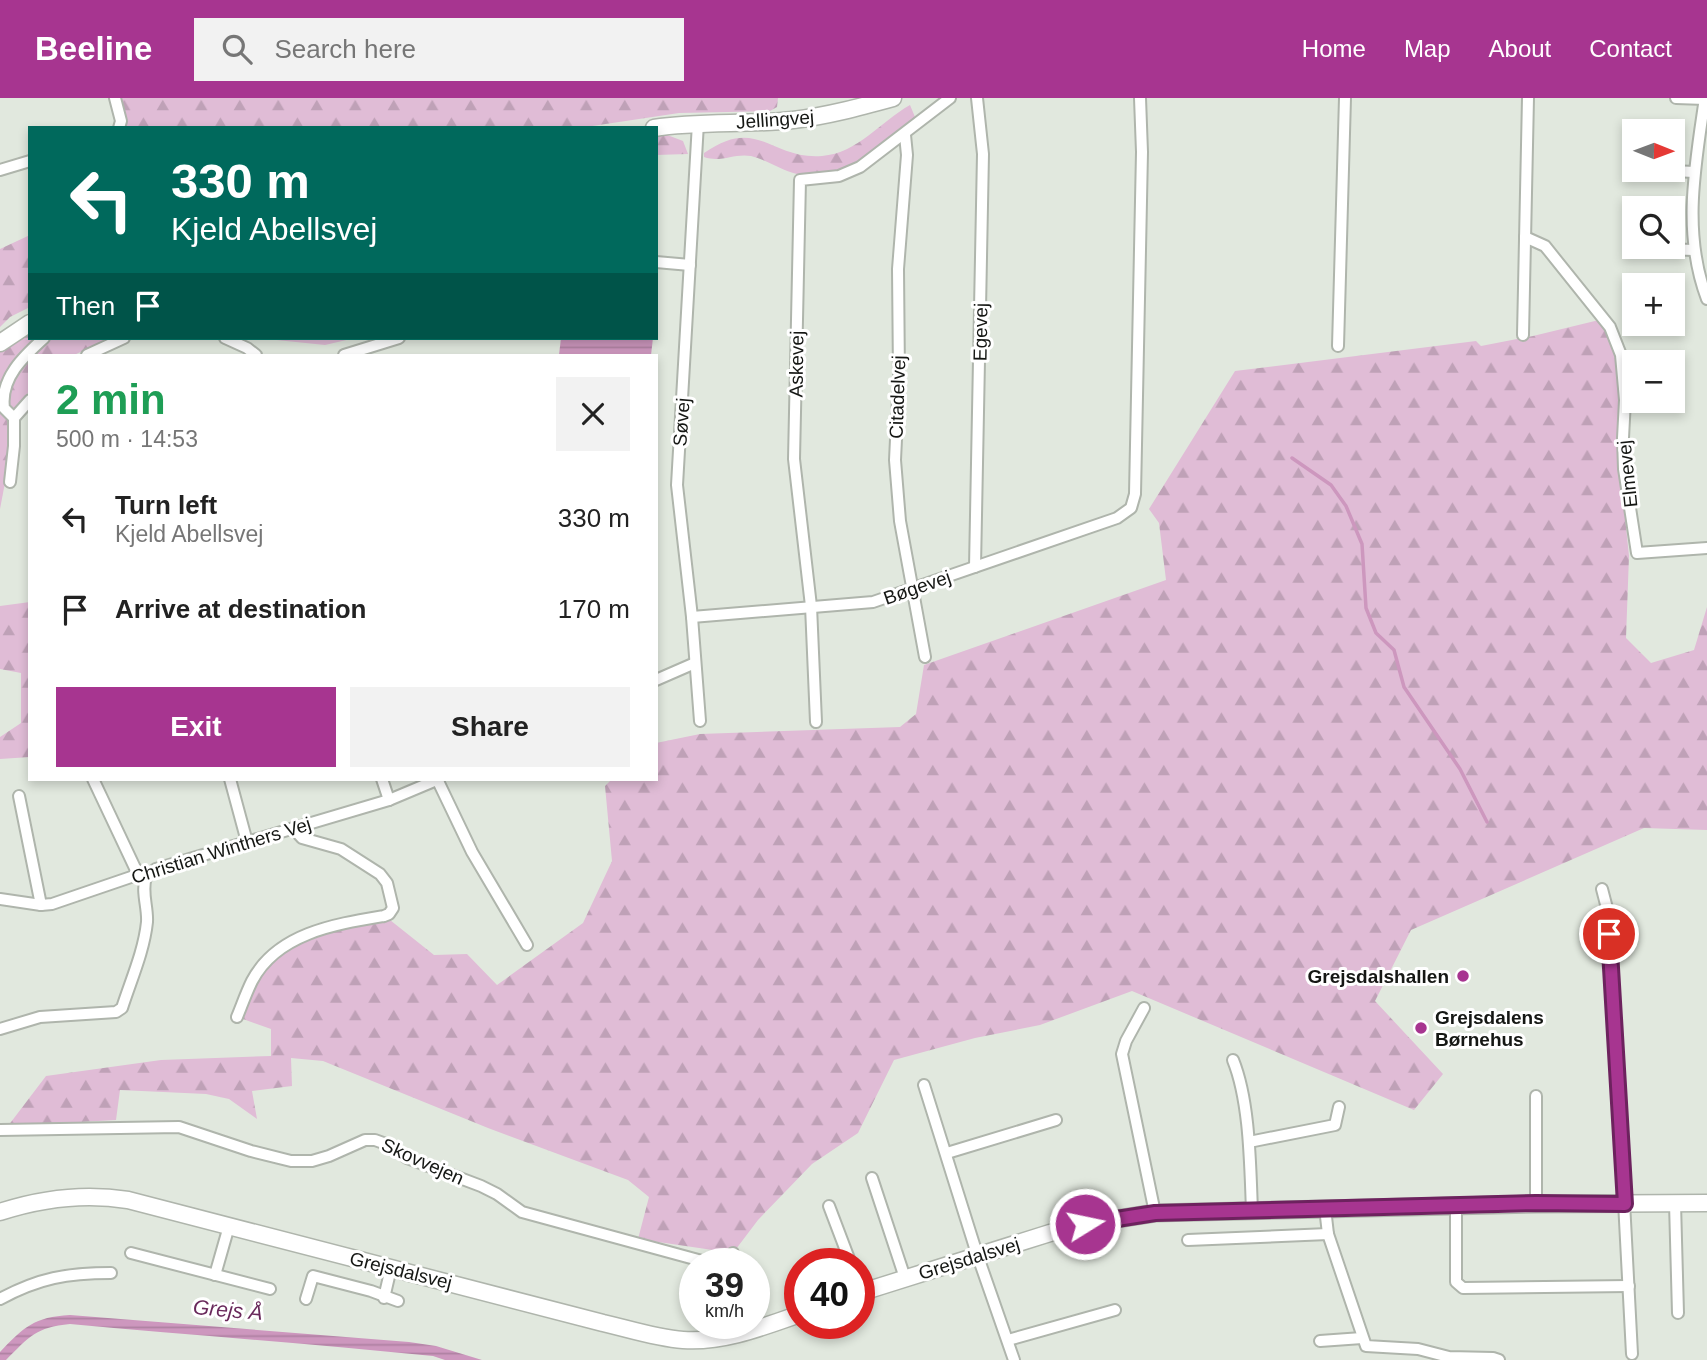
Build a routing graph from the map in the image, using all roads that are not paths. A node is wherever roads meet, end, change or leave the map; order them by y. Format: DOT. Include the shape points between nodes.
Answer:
graph roads {
  1 [pos="115,98"];
  2 [pos="893,98"];
  3 [pos="950,98"];
  4 [pos="977,98"];
  5 [pos="1140,98"];
  6 [pos="1345,98"];
  7 [pos="1528,98"];
  8 [pos="1676,98"];
  9 [pos="1705,99"];
  10 [pos="698,123"];
  11 [pos="120,126"];
  12 [pos="658,128"];
  13 [pos="905,135"];
  14 [pos="1702,147"];
  15 [pos="28,162"];
  16 [pos="0,170"];
  17 [pos="1685,172"];
  18 [pos="1694,172"];
  19 [pos="1525,237"];
  20 [pos="1685,250"];
  21 [pos="1694,250"];
  22 [pos="658,262"];
  23 [pos="690,265"];
  24 [pos="1707,299"];
  25 [pos="28,324"];
  26 [pos="1523,335"];
  27 [pos="42,340"];
  28 [pos="120,340"];
  29 [pos="229,340"];
  30 [pos="393,340"];
  31 [pos="0,343"];
  32 [pos="1338,346"];
  33 [pos="28,354"];
  34 [pos="28,354"];
  35 [pos="89,354"];
  36 [pos="255,354"];
  37 [pos="347,354"];
  38 [pos="28,402"];
  39 [pos="14,418"];
  40 [pos="10,482"];
  41 [pos="1707,548"];
  42 [pos="975,568"];
  43 [pos="914,589"];
  44 [pos="811,606"];
  45 [pos="692,617"];
  46 [pos="925,657"];
  47 [pos="695,663"];
  48 [pos="658,679"];
  49 [pos="700,720"];
  50 [pos="816,722"];
  51 [pos="94,781"];
  52 [pos="231,781"];
  53 [pos="383,781"];
  54 [pos="433,781"];
  55 [pos="439,781"];
  56 [pos="19,796"];
  57 [pos="389,800"];
  58 [pos="293,828"];
  59 [pos="247,842"];
  60 [pos="146,877"];
  61 [pos="1602,889"];
  62 [pos="0,899"];
  63 [pos="41,905"];
  64 [pos="527,945"];
  65 [pos="1144,1008"];
  66 [pos="237,1017"];
  67 [pos="0,1030"];
  68 [pos="1233,1060"];
  69 [pos="924,1085"];
  70 [pos="1536,1096"];
  71 [pos="1339,1107"];
  72 [pos="1056,1120"];
  73 [pos="0,1130"];
  74 [pos="1248,1142"];
  75 [pos="947,1153"];
  76 [pos="872,1178"];
  77 [pos="1536,1203"];
  78 [pos="1675,1203"];
  79 [pos="1707,1203"];
  80 [pos="1625,1204"];
  81 [pos="830,1206"];
  82 [pos="1456,1206"];
  83 [pos="1325,1208"];
  84 [pos="1252,1210"];
  85 [pos="0,1212"];
  86 [pos="1155,1213"];
  87 [pos="229,1226"];
  88 [pos="1328,1234"];
  89 [pos="1188,1240"];
  90 [pos="845,1248"];
  91 [pos="131,1253"];
  92 [pos="977,1254"];
  93 [pos="679,1255"];
  94 [pos="391,1268"];
  95 [pos="111,1273"];
  96 [pos="215,1275"];
  97 [pos="905,1278"];
  98 [pos="875,1286"];
  99 [pos="1629,1286"];
  100 [pos="270,1289"];
  101 [pos="0,1298"];
  102 [pos="384,1298"];
  103 [pos="306,1299"];
  104 [pos="398,1301"];
  105 [pos="1115,1310"];
  106 [pos="1678,1313"];
  107 [pos="784,1319"];
  108 [pos="1362,1338"];
  109 [pos="1008,1340"];
  110 [pos="1320,1341"];
  111 [pos="1632,1354"];
  112 [pos="1014,1360"];
  113 [pos="1499,1360"];
  1 -- 11 [label="street"];
  2 -- 10 [label="street, Jellingvej" via="794,120"];
  3 -- 13 [label="street, Askevej"];
  4 -- 42 [label="street, Egevej" via="984,154"];
  5 -- 42 [label="street, Bøgevej" via="1139,337 1131,508 1117,518"];
  6 -- 32 [label="street"];
  7 -- 19 [label="street"];
  8 -- 9 [label="street"];
  9 -- 14 [label="street"];
  10 -- 12 [label="street, Jellingvej"];
  10 -- 23 [label="street, Søvej"];
  13 -- 43 [label="street, Citadelvej" via="895,460 900,521"];
  13 -- 44 [label="street, Askevej" via="860,167 839,176 800,180 794,459"];
  14 -- 18 [label="street"];
  15 -- 16 [label="street"];
  17 -- 18 [label="street"];
  18 -- 21 [label="street"];
  19 -- 26 [label="street"];
  19 -- 41 [label="street, Elmevej" via="1545,246 1610,327 1621,355 1624,469 1637,553"];
  20 -- 21 [label="street"];
  21 -- 24 [label="street"];
  22 -- 23 [label="street"];
  23 -- 45 [label="street, Søvej" via="677,485"];
  25 -- 31 [label="street"];
  27 -- 33 [label="street"];
  28 -- 35 [label="street"];
  29 -- 36 [label="street"];
  30 -- 37 [label="street"];
  34 -- 39 [label="street" via="10,372 3,389 4,408"];
  38 -- 39 [label="street"];
  39 -- 40 [label="street"];
  42 -- 43 [label="street, Bøgevej"];
  43 -- 44 [label="street, Bøgevej" via="873,602"];
  43 -- 46 [label="street, Citadelvej"];
  44 -- 45 [label="street, Bøgevej"];
  44 -- 50 [label="street, Askevej"];
  45 -- 47 [label="street, Søvej"];
  47 -- 48 [label="street"];
  47 -- 49 [label="street, Søvej"];
  51 -- 60 [label="street" via="135,868"];
  52 -- 59 [label="street"];
  53 -- 57 [label="street"];
  54 -- 57 [label="street, Christian Winthers Vej"];
  55 -- 64 [label="street" via="472,852"];
  56 -- 63 [label="street"];
  57 -- 58 [label="street, Christian Winthers Vej"];
  58 -- 59 [label="street, Christian Winthers Vej"];
  58 -- 66 [label="street" via="302,838 341,849 380,874 393,908 384,916 328,926 280,949 252,980"];
  59 -- 60 [label="street, Christian Winthers Vej" via="156,869"];
  60 -- 63 [label="street, Christian Winthers Vej" via="134,876"];
  60 -- 67 [label="street" via="144,940 122,1008 23,1020"];
  61 -- 80 [label="street" via="1608,916"];
  62 -- 63 [label="street, Christian Winthers Vej"];
  65 -- 86 [label="street" via="1122,1054"];
  68 -- 74 [label="street" via="1241,1079"];
  69 -- 75 [label="street"];
  70 -- 77 [label="street"];
  71 -- 74 [label="street" via="1335,1125"];
  72 -- 75 [label="street"];
  73 -- 93 [label="street, Skovvejen" via="178,1127 291,1161 312,1161 375,1140 407,1158 481,1185 522,1212"];
  74 -- 84 [label="street"];
  75 -- 92 [label="street"];
  76 -- 97 [label="street"];
  77 -- 80 [label="street, Grejsdalsvej"];
  77 -- 82 [label="street, Grejsdalsvej"];
  78 -- 79 [label="street, Grejsdalsvej"];
  78 -- 80 [label="street, Grejsdalsvej"];
  78 -- 106 [label="street"];
  80 -- 99 [label="street"];
  81 -- 90 [label="street"];
  82 -- 83 [label="street, Grejsdalsvej"];
  82 -- 99 [label="street" via="1456,1282 1463,1288"];
  83 -- 84 [label="street, Grejsdalsvej"];
  83 -- 88 [label="street"];
  84 -- 86 [label="street, Grejsdalsvej"];
  85 -- 87 [label="street, Grejsdalsvej" via="47,1199 104,1196"];
  86 -- 92 [label="street, Grejsdalsvej" via="1085,1224"];
  87 -- 94 [label="street, Grejsdalsvej"];
  87 -- 96 [label="street"];
  88 -- 89 [label="street"];
  88 -- 108 [label="street"];
  91 -- 96 [label="street"];
  92 -- 97 [label="street, Grejsdalsvej"];
  92 -- 109 [label="street"];
  94 -- 102 [label="street"];
  94 -- 107 [label="street, Grejsdalsvej" via="659,1337 729,1336"];
  95 -- 101 [label="street" via="57,1276"];
  96 -- 100 [label="street"];
  97 -- 98 [label="street, Grejsdalsvej"];
  99 -- 111 [label="street"];
  102 -- 103 [label="street" via="313,1276"];
  102 -- 104 [label="street"];
  105 -- 109 [label="street"];
  108 -- 110 [label="street"];
  108 -- 113 [label="street" via="1366,1346"];
  109 -- 112 [label="street"];
}
